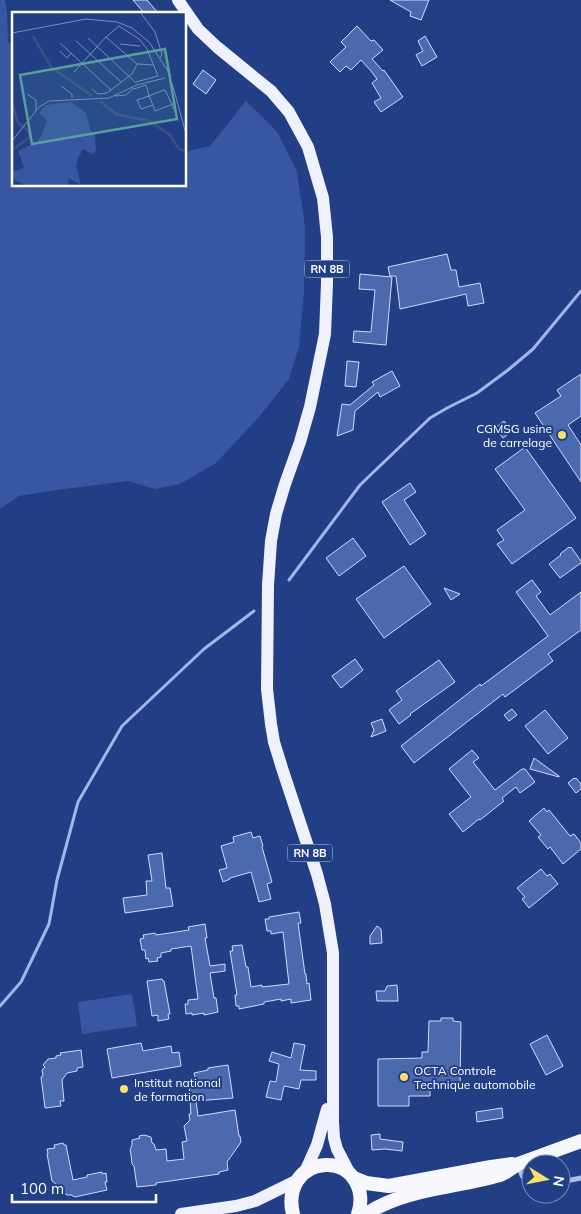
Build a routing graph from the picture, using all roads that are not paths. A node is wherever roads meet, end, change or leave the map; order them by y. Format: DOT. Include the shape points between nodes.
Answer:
graph roads {
  1 [pos="178,0"];
  2 [pos="332,1087"];
  3 [pos="581,1141"];
  4 [pos="518,1164"];
  5 [pos="521,1174"];
  6 [pos="301,1176"];
  7 [pos="352,1176"];
  8 [pos="181,1214"];
  9 [pos="294,1214"];
  10 [pos="358,1214"];
  11 [pos="366,1214"];
  1 -- 2 [label="main road, RN 8B" via="198,28 271,91 289,112 308,147 323,198 327,237 325,334 310,407 284,484 271,541 267,689 273,733 317,874 331,938"];
  2 -- 6 [label="main road, RN 8B" via="317,1145"];
  2 -- 7 [label="main road, RN 8B" via="334,1138"];
  3 -- 4 [label="highway"];
  4 -- 5 [label="street"];
  4 -- 7 [label="highway" via="389,1186 366,1183"];
  4 -- 11 [label="highway" via="493,1177 395,1198"];
  6 -- 7 [label="highway" via="316,1166 328,1165"];
  6 -- 8 [label="main road" via="255,1201"];
  6 -- 9 [label="highway" via="291,1197"];
  7 -- 10 [label="highway" via="361,1197"];
}
